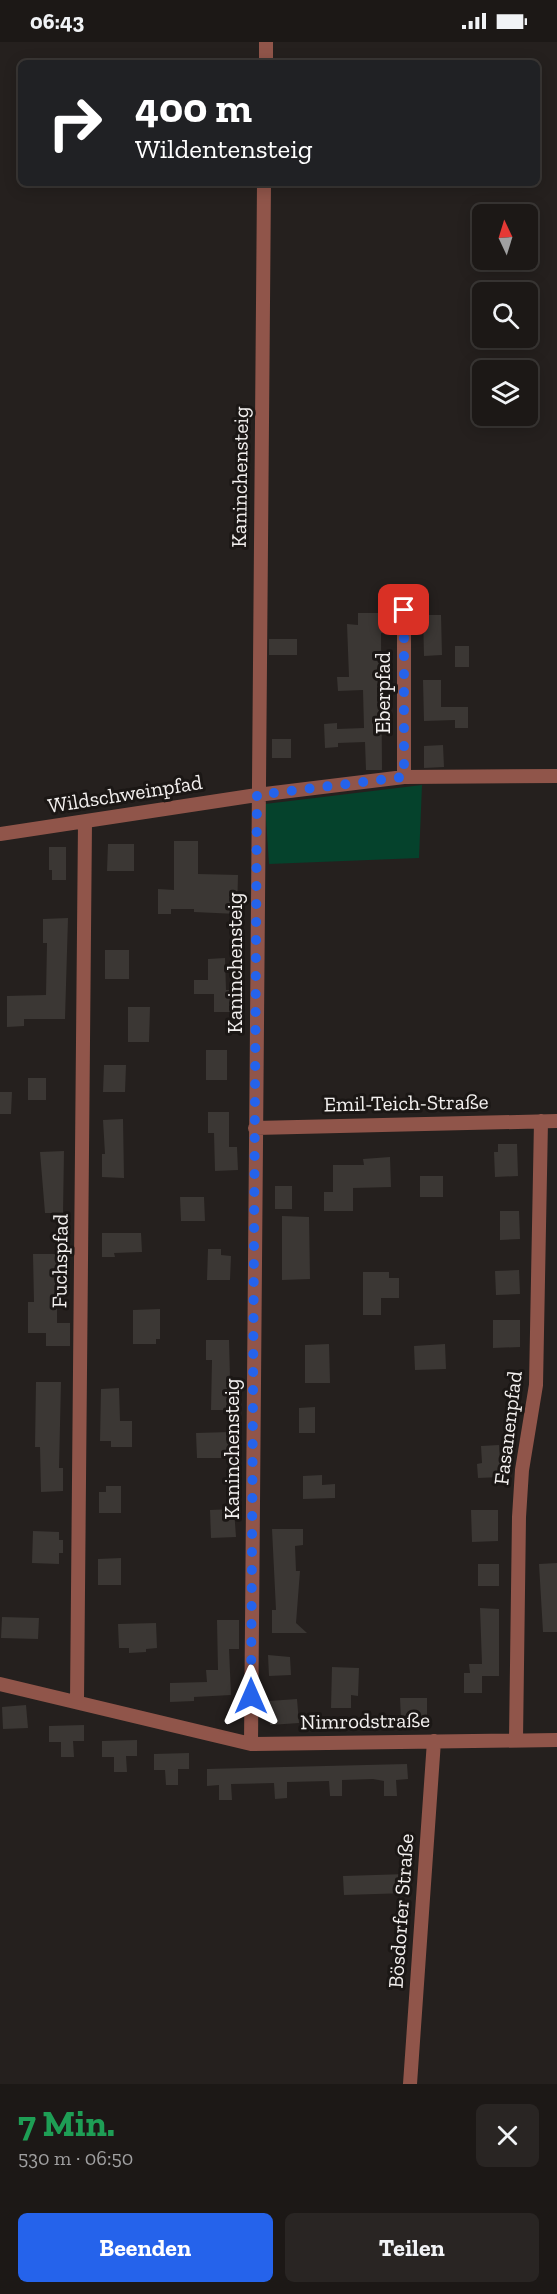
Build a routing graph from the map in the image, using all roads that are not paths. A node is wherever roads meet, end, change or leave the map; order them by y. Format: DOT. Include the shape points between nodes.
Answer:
graph roads {
  1 [pos="266,42"];
  2 [pos="266,60"];
  3 [pos="264,186"];
  4 [pos="404,610"];
  5 [pos="557,776"];
  6 [pos="404,777"];
  7 [pos="257,795"];
  8 [pos="85,822"];
  9 [pos="0,834"];
  10 [pos="541,1121"];
  11 [pos="557,1121"];
  12 [pos="255,1128"];
  13 [pos="0,1684"];
  14 [pos="77,1701"];
  15 [pos="516,1739"];
  16 [pos="557,1740"];
  17 [pos="434,1741"];
  18 [pos="251,1744"];
  19 [pos="410,2084"];
  1 -- 2 [label="street"];
  3 -- 7 [label="street, Kaninchensteig"];
  4 -- 6 [label="street, Eberpfad"];
  5 -- 6 [label="street, Wildschweinpfad"];
  6 -- 7 [label="street, Wildschweinpfad"];
  7 -- 8 [label="street, Wildschweinpfad"];
  7 -- 12 [label="street, Kaninchensteig"];
  8 -- 9 [label="street, Wildschweinpfad"];
  8 -- 14 [label="street, Fuchspfad"];
  10 -- 11 [label="street, Emil-Teich-Straße"];
  10 -- 12 [label="street, Emil-Teich-Straße"];
  10 -- 15 [label="street, Fasanenpfad" via="536,1385 522,1470 519,1517"];
  12 -- 18 [label="street, Kaninchensteig"];
  13 -- 14 [label="street, Nimrodstraße"];
  14 -- 18 [label="street, Nimrodstraße"];
  15 -- 16 [label="street, Nimrodstraße"];
  15 -- 17 [label="street, Nimrodstraße"];
  17 -- 18 [label="street, Nimrodstraße"];
  17 -- 19 [label="street, Bösdorfer Straße"];
}
